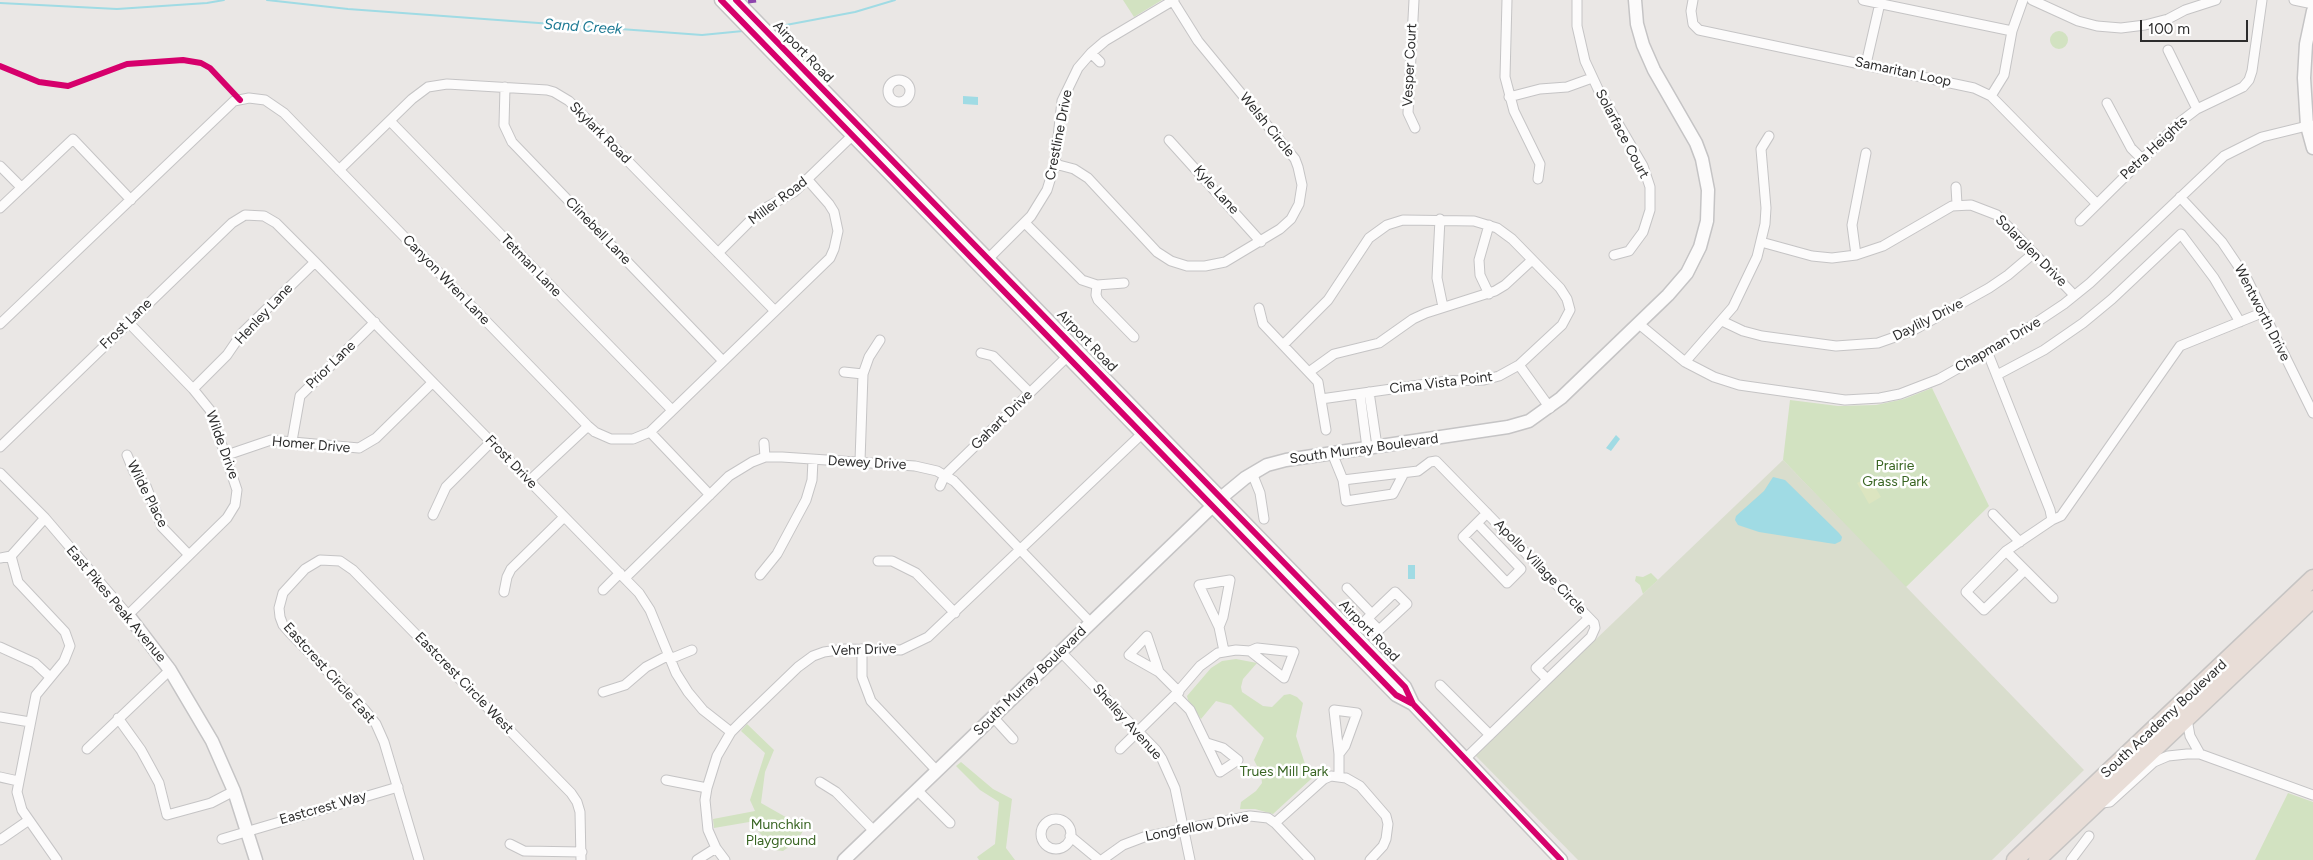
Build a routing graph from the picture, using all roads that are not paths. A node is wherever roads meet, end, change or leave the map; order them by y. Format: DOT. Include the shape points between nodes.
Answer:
graph roads {
  1 [pos="1174,0"];
  2 [pos="1414,0"];
  3 [pos="1507,0"];
  4 [pos="1577,0"];
  5 [pos="1635,0"];
  6 [pos="1693,0"];
  7 [pos="1863,0"];
  8 [pos="2022,0"];
  9 [pos="2032,0"];
  10 [pos="2216,0"];
  11 [pos="2262,0"];
  12 [pos="2294,0"];
  13 [pos="728,2"];
  14 [pos="1880,3"];
  15 [pos="2313,4"];
  16 [pos="2313,11"];
  17 [pos="2012,32"];
  18 [pos="2168,50"];
  19 [pos="1091,52"];
  20 [pos="1100,62"];
  21 [pos="1866,64"];
  22 [pos="1592,78"];
  23 [pos="505,87"];
  24 [pos="1991,96"];
  25 [pos="1509,97"];
  26 [pos="2108,103"];
  27 [pos="2197,109"];
  28 [pos="390,121"];
  29 [pos="2310,126"];
  30 [pos="1415,128"];
  31 [pos="856,132"];
  32 [pos="1769,136"];
  33 [pos="1169,140"];
  34 [pos="2313,148"];
  35 [pos="1866,153"];
  36 [pos="2142,159"];
  37 [pos="1055,164"];
  38 [pos="0,166"];
  39 [pos="340,170"];
  40 [pos="807,179"];
  41 [pos="1538,179"];
  42 [pos="21,187"];
  43 [pos="1956,187"];
  44 [pos="2180,197"];
  45 [pos="131,200"];
  46 [pos="2096,203"];
  47 [pos="1957,204"];
  48 [pos="0,208"];
  49 [pos="259,215"];
  50 [pos="1440,219"];
  51 [pos="2080,221"];
  52 [pos="1025,223"];
  53 [pos="1489,225"];
  54 [pos="1261,242"];
  55 [pos="1761,242"];
  56 [pos="718,252"];
  57 [pos="2034,254"];
  58 [pos="1614,255"];
  59 [pos="1856,256"];
  60 [pos="1532,260"];
  61 [pos="315,262"];
  62 [pos="985,263"];
  63 [pos="1124,283"];
  64 [pos="1097,285"];
  65 [pos="1489,294"];
  66 [pos="2074,295"];
  67 [pos="1443,307"];
  68 [pos="1259,308"];
  69 [pos="775,311"];
  70 [pos="2264,312"];
  71 [pos="1722,321"];
  72 [pos="128,322"];
  73 [pos="374,322"];
  74 [pos="2240,322"];
  75 [pos="0,324"];
  76 [pos="1639,324"];
  77 [pos="1134,337"];
  78 [pos="880,340"];
  79 [pos="1283,345"];
  80 [pos="1987,351"];
  81 [pos="1072,352"];
  82 [pos="982,354"];
  83 [pos="723,361"];
  84 [pos="1685,362"];
  85 [pos="1520,365"];
  86 [pos="844,372"];
  87 [pos="1309,372"];
  88 [pos="863,374"];
  89 [pos="1997,375"];
  90 [pos="432,383"];
  91 [pos="193,389"];
  92 [pos="1369,392"];
  93 [pos="1030,393"];
  94 [pos="1360,394"];
  95 [pos="1321,399"];
  96 [pos="1550,408"];
  97 [pos="672,410"];
  98 [pos="2313,413"];
  99 [pos="1368,418"];
  100 [pos="588,426"];
  101 [pos="1146,429"];
  102 [pos="1326,430"];
  103 [pos="650,432"];
  104 [pos="292,441"];
  105 [pos="491,442"];
  106 [pos="764,443"];
  107 [pos="0,447"];
  108 [pos="1372,447"];
  109 [pos="1332,453"];
  110 [pos="128,455"];
  111 [pos="227,455"];
  112 [pos="765,457"];
  113 [pos="813,460"];
  114 [pos="860,461"];
  115 [pos="1252,473"];
  116 [pos="1404,473"];
  117 [pos="0,474"];
  118 [pos="945,475"];
  119 [pos="1342,480"];
  120 [pos="529,481"];
  121 [pos="940,486"];
  122 [pos="710,494"];
  123 [pos="1222,497"];
  124 [pos="1212,507"];
  125 [pos="1487,513"];
  126 [pos="1993,514"];
  127 [pos="433,515"];
  128 [pos="564,517"];
  129 [pos="44,518"];
  130 [pos="1264,519"];
  131 [pos="2052,520"];
  132 [pos="1477,523"];
  133 [pos="2020,542"];
  134 [pos="330,548"];
  135 [pos="1021,550"];
  136 [pos="2006,552"];
  137 [pos="189,555"];
  138 [pos="10,556"];
  139 [pos="0,558"];
  140 [pos="329,559"];
  141 [pos="878,561"];
  142 [pos="2025,570"];
  143 [pos="760,575"];
  144 [pos="622,576"];
  145 [pos="2313,578"];
  146 [pos="1347,588"];
  147 [pos="603,590"];
  148 [pos="504,592"];
  149 [pos="2053,598"];
  150 [pos="2313,599"];
  151 [pos="955,613"];
  152 [pos="128,615"];
  153 [pos="1589,618"];
  154 [pos="1091,622"];
  155 [pos="1219,627"];
  156 [pos="1353,633"];
  157 [pos="0,647"];
  158 [pos="862,649"];
  159 [pos="692,650"];
  160 [pos="1224,651"];
  161 [pos="1250,651"];
  162 [pos="1061,652"];
  163 [pos="669,657"];
  164 [pos="170,670"];
  165 [pos="1159,672"];
  166 [pos="50,677"];
  167 [pos="1547,679"];
  168 [pos="1440,685"];
  169 [pos="604,692"];
  170 [pos="1177,693"];
  171 [pos="1413,704"];
  172 [pos="0,717"];
  173 [pos="993,717"];
  174 [pos="118,718"];
  175 [pos="2187,719"];
  176 [pos="30,722"];
  177 [pos="732,732"];
  178 [pos="1138,732"];
  179 [pos="1490,735"];
  180 [pos="1012,738"];
  181 [pos="1207,743"];
  182 [pos="87,749"];
  183 [pos="1120,749"];
  184 [pos="1339,754"];
  185 [pos="2200,754"];
  186 [pos="1464,760"];
  187 [pos="937,771"];
  188 [pos="1339,776"];
  189 [pos="0,777"];
  190 [pos="666,780"];
  191 [pos="18,781"];
  192 [pos="820,782"];
  193 [pos="398,787"];
  194 [pos="706,788"];
  195 [pos="918,790"];
  196 [pos="234,792"];
  197 [pos="2313,795"];
  198 [pos="2096,804"];
  199 [pos="29,820"];
  200 [pos="950,823"];
  201 [pos="1276,823"];
  202 [pos="1184,829"];
  203 [pos="247,830"];
  204 [pos="874,831"];
  205 [pos="1070,836"];
  206 [pos="2089,836"];
  207 [pos="222,839"];
  208 [pos="0,840"];
  209 [pos="510,844"];
  210 [pos="716,848"];
  211 [pos="582,856"];
  212 [pos="848,859"];
  213 [pos="1307,859"];
  214 [pos="57,860"];
  215 [pos="256,860"];
  216 [pos="419,860"];
  217 [pos="698,860"];
  218 [pos="725,860"];
  219 [pos="1101,860"];
  220 [pos="1190,860"];
  221 [pos="1370,860"];
  222 [pos="1561,860"];
  223 [pos="2015,860"];
  224 [pos="2037,860"];
  225 [pos="2070,860"];
  1 -- 19 [label="street, Crestline Drive"];
  1 -- 54 [label="street, Welsh Circle" via="1198,41 1298,167 1302,185 1296,212 1286,224"];
  2 -- 30 [label="street, Vesper Court" via="1408,114"];
  3 -- 25 [label="street" via="1504,69"];
  4 -- 22 [label="street, Solarface Court" via="1578,36"];
  5 -- 76 [label="main road, South Murray Boulevard" via="1640,36 1647,56 1702,159 1709,206 1700,246 1687,272"];
  6 -- 21 [label="street, Samaritan Loop" via="1693,24 1699,30"];
  7 -- 14 [label="street"];
  8 -- 17 [label="street"];
  9 -- 10 [label="street" via="2078,21 2121,28 2145,26"];
  11 -- 27 [label="street, Petra Heights" via="2248,80 2243,86"];
  12 -- 15 [label="street"];
  13 -- 31 [label="main road, Airport Road"];
  14 -- 17 [label="street"];
  14 -- 21 [label="street"];
  16 -- 29 [label="main road" via="2304,61 2304,94"];
  17 -- 24 [label="street" via="2004,75"];
  18 -- 27 [label="street"];
  19 -- 20 [label="street"];
  19 -- 37 [label="street, Crestline Drive" via="1065,92"];
  21 -- 24 [label="street, Samaritan Loop" via="1974,88"];
  22 -- 25 [label="street" via="1567,87 1540,89"];
  22 -- 58 [label="street, Solarface Court" via="1643,166 1650,187 1650,210 1643,232 1628,251"];
  23 -- 28 [label="street, Skylark Road" via="447,84 428,87"];
  23 -- 56 [label="street, Skylark Road" via="547,90 569,101"];
  23 -- 83 [label="street, Clinebell Lane" via="504,125 512,142"];
  24 -- 46 [label="street, Samaritan Loop"];
  25 -- 41 [label="street" via="1540,164"];
  26 -- 36 [label="street" via="2132,148"];
  27 -- 36 [label="street, Petra Heights"];
  28 -- 39 [label="street, Skylark Road"];
  28 -- 97 [label="street, Tetman Lane"];
  29 -- 34 [label="main road"];
  29 -- 44 [label="street, Chapman Drive" via="2276,133 2234,150 2216,162"];
  31 -- 40 [label="street, Miller Road"];
  31 -- 62 [label="main road, Airport Road"];
  32 -- 55 [label="street" via="1761,149 1766,192"];
  33 -- 54 [label="street, Kyle Lane"];
  35 -- 59 [label="street" via="1852,225"];
  36 -- 46 [label="street, Petra Heights"];
  37 -- 52 [label="street, Crestline Drive" via="1043,200"];
  37 -- 54 [label="street, Welsh Circle" via="1074,169 1088,178 1157,252 1171,261 1187,266 1214,266"];
  38 -- 42 [label="street"];
  39 -- 45 [label="street, Canyon Wren Lane" via="284,114 265,100 249,98 234,101"];
  39 -- 100 [label="street, Canyon Wren Lane"];
  40 -- 56 [label="street, Miller Road" via="787,197 760,211"];
  40 -- 69 [label="street, Canyon Wren Lane" via="830,204 841,230 830,258"];
  42 -- 45 [label="street" via="73,139"];
  42 -- 48 [label="street"];
  43 -- 47 [label="street"];
  44 -- 66 [label="street, Chapman Drive"];
  44 -- 70 [label="street, Wentworth Drive" via="2230,253"];
  45 -- 75 [label="street, Canyon Wren Lane"];
  46 -- 51 [label="street, Petra Heights"];
  47 -- 57 [label="street, Solarglen Drive" via="1972,204 1990,210"];
  47 -- 59 [label="street" via="1883,246"];
  49 -- 61 [label="street, Frost Drive" via="276,223"];
  49 -- 72 [label="street, Frost Lane" via="245,215 232,223"];
  50 -- 53 [label="street, Cima Vista Point"];
  50 -- 67 [label="street" via="1437,278"];
  50 -- 79 [label="street, Cima Vista Point" via="1404,220 1387,225 1373,235 1328,300"];
  52 -- 62 [label="street, Crestline Drive"];
  52 -- 64 [label="street" via="1082,280"];
  53 -- 60 [label="street, Cima Vista Point" via="1504,233"];
  53 -- 65 [label="street" via="1478,260 1480,275"];
  55 -- 59 [label="street" via="1812,256"];
  55 -- 71 [label="street" via="1747,281"];
  56 -- 69 [label="street, Skylark Road"];
  57 -- 66 [label="street, Solarglen Drive"];
  57 -- 71 [label="street, Daylily Drive" via="1988,288 1912,331 1878,343 1836,346 1762,336"];
  60 -- 65 [label="street" via="1505,285"];
  60 -- 85 [label="street, Cima Vista Point" via="1565,294 1570,310 1562,325"];
  61 -- 73 [label="street, Frost Drive"];
  61 -- 91 [label="street, Henley Lane" via="242,333 227,355"];
  62 -- 81 [label="main road, Airport Road"];
  63 -- 64 [label="street"];
  64 -- 77 [label="street" via="1098,300"];
  65 -- 67 [label="street"];
  66 -- 80 [label="street, Chapman Drive" via="2027,329"];
  67 -- 87 [label="street" via="1413,319 1379,343 1328,356"];
  68 -- 79 [label="street" via="1263,324"];
  69 -- 83 [label="street, Canyon Wren Lane"];
  70 -- 74 [label="street"];
  70 -- 98 [label="street, Wentworth Drive"];
  71 -- 84 [label="street"];
  72 -- 91 [label="street, Wilde Drive"];
  72 -- 107 [label="street, Frost Lane"];
  73 -- 90 [label="street, Frost Drive"];
  73 -- 104 [label="street, Prior Lane" via="300,396"];
  74 -- 89 [label="street" via="2214,278 2181,234 2090,317 2044,350"];
  74 -- 131 [label="street" via="2180,346 2061,516"];
  76 -- 84 [label="street, Chapman Drive"];
  76 -- 96 [label="main road, South Murray Boulevard"];
  78 -- 88 [label="street"];
  79 -- 87 [label="street"];
  80 -- 84 [label="street, Chapman Drive" via="1913,390 1858,400 1752,388 1720,379"];
  80 -- 89 [label="street"];
  81 -- 93 [label="street, Gahart Drive"];
  81 -- 101 [label="main road, Airport Road"];
  82 -- 93 [label="street" via="993,356"];
  83 -- 97 [label="street, Canyon Wren Lane"];
  85 -- 92 [label="street, Cima Vista Point" via="1484,380 1448,381"];
  85 -- 96 [label="street"];
  86 -- 88 [label="street"];
  87 -- 95 [label="street" via="1318,382"];
  88 -- 114 [label="street"];
  89 -- 131 [label="street"];
  90 -- 104 [label="street, Homer Drive" via="366,446 352,448"];
  90 -- 105 [label="street, Frost Drive"];
  91 -- 111 [label="street, Wilde Drive" via="210,410"];
  92 -- 94 [label="street, Cima Vista Point"];
  92 -- 99 [label="street"];
  93 -- 118 [label="street, Gahart Drive"];
  94 -- 95 [label="street, Cima Vista Point"];
  94 -- 99 [label="street"];
  95 -- 102 [label="street"];
  96 -- 108 [label="main road, South Murray Boulevard" via="1529,421 1508,427"];
  97 -- 103 [label="street, Canyon Wren Lane"];
  99 -- 108 [label="street"];
  100 -- 103 [label="street, Canyon Wren Lane" via="604,437 623,443"];
  100 -- 120 [label="street"];
  101 -- 123 [label="main road, Airport Road"];
  101 -- 124 [label="main road, Airport Road"];
  101 -- 135 [label="street, Vehr Drive"];
  103 -- 122 [label="street"];
  104 -- 111 [label="street, Homer Drive" via="271,440"];
  105 -- 120 [label="street, Frost Drive"];
  105 -- 127 [label="street" via="446,487"];
  106 -- 112 [label="street"];
  108 -- 109 [label="main road, South Murray Boulevard"];
  109 -- 115 [label="main road, South Murray Boulevard" via="1286,460"];
  109 -- 119 [label="street"];
  110 -- 137 [label="street, Wilde Place" via="134,472 146,486 162,527"];
  111 -- 137 [label="street, Wilde Drive" via="236,483 235,505 227,518"];
  112 -- 113 [label="street, Dewey Drive"];
  112 -- 122 [label="street, Dewey Drive" via="737,470"];
  113 -- 114 [label="street, Dewey Drive"];
  113 -- 143 [label="street" via="806,500 777,554"];
  114 -- 118 [label="street, Dewey Drive" via="915,466"];
  115 -- 123 [label="main road, South Murray Boulevard"];
  115 -- 130 [label="street" via="1260,492"];
  116 -- 119 [label="street"];
  116 -- 119 [label="street" via="1393,494 1346,500"];
  116 -- 125 [label="street, Apollo Village Circle" via="1418,472 1436,461"];
  117 -- 129 [label="street, East Pikes Peak Avenue"];
  118 -- 121 [label="street, Gahart Drive"];
  118 -- 135 [label="street, Dewey Drive" via="962,488"];
  120 -- 128 [label="street, Frost Drive"];
  122 -- 144 [label="street, Dewey Drive"];
  123 -- 124 [label="main road, South Murray Boulevard"];
  123 -- 156 [label="main road, Airport Road"];
  124 -- 154 [label="main road, South Murray Boulevard"];
  124 -- 171 [label="main road, Airport Road" via="1396,695"];
  125 -- 132 [label="street"];
  125 -- 153 [label="street, Apollo Village Circle"];
  126 -- 133 [label="street"];
  128 -- 144 [label="street, Frost Drive"];
  128 -- 148 [label="street" via="511,569"];
  129 -- 138 [label="street"];
  129 -- 152 [label="street, East Pikes Peak Avenue"];
  131 -- 133 [label="street"];
  132 -- 132 [label="street" via="1521,569 1507,583 1463,537"];
  133 -- 136 [label="street"];
  134 -- 140 [label="street"];
  135 -- 151 [label="street, Vehr Drive"];
  135 -- 154 [label="street, Dewey Drive"];
  136 -- 142 [label="street"];
  136 -- 142 [label="street" via="1966,592 1984,610"];
  137 -- 152 [label="street, Wilde Drive"];
  138 -- 139 [label="street"];
  138 -- 166 [label="street" via="18,582 74,646"];
  140 -- 193 [label="street, Eastcrest Circle East" via="312,564 283,592 280,616 283,625 370,716 384,742"];
  140 -- 211 [label="street, Eastcrest Circle West" via="340,561 353,570 571,793 580,812"];
  141 -- 151 [label="street" via="892,561 916,573"];
  142 -- 149 [label="street"];
  144 -- 147 [label="street, Dewey Drive"];
  144 -- 163 [label="street, Frost Drive" via="650,610"];
  145 -- 223 [label="highway, South Academy Boulevard"];
  146 -- 156 [label="street" via="1370,616"];
  150 -- 175 [label="highway, South Academy Boulevard"];
  151 -- 158 [label="street, Vehr Drive" via="928,637 909,648 892,651"];
  152 -- 164 [label="main road, East Pikes Peak Avenue"];
  153 -- 167 [label="street, Apollo Village Circle" via="1595,628 1594,634"];
  153 -- 167 [label="street" via="1536,668"];
  154 -- 162 [label="main road, South Murray Boulevard"];
  155 -- 155 [label="street" via="1223,617 1230,580 1199,585"];
  155 -- 160 [label="street"];
  156 -- 171 [label="main road, Airport Road" via="1405,687"];
  157 -- 166 [label="street" via="35,664"];
  158 -- 177 [label="street, Vehr Drive" via="824,652 804,662"];
  158 -- 187 [label="street" via="862,676 871,701"];
  159 -- 163 [label="street"];
  160 -- 161 [label="street"];
  160 -- 170 [label="street" via="1206,661"];
  161 -- 161 [label="street" via="1284,678 1294,652 1257,648"];
  162 -- 173 [label="main road, South Murray Boulevard"];
  162 -- 178 [label="street, Shelley Avenue"];
  163 -- 169 [label="street" via="646,667 625,685"];
  163 -- 177 [label="street, Frost Drive" via="695,701"];
  164 -- 174 [label="street"];
  164 -- 196 [label="main road, East Pikes Peak Avenue" via="212,741"];
  165 -- 170 [label="street"];
  166 -- 176 [label="street" via="36,694"];
  167 -- 179 [label="street, Apollo Village Circle"];
  168 -- 179 [label="street"];
  170 -- 178 [label="street"];
  170 -- 181 [label="street"];
  171 -- 186 [label="main road, Airport Road"];
  172 -- 176 [label="street"];
  173 -- 180 [label="street"];
  173 -- 187 [label="main road, South Murray Boulevard"];
  174 -- 182 [label="street"];
  174 -- 196 [label="street" via="159,783 167,815 211,803"];
  175 -- 185 [label="street" via="2190,736"];
  175 -- 198 [label="highway, South Academy Boulevard"];
  176 -- 191 [label="street"];
  177 -- 194 [label="street, Vehr Drive" via="714,763"];
  178 -- 183 [label="street"];
  178 -- 202 [label="street, Shelley Avenue" via="1156,750 1167,768"];
  179 -- 186 [label="street, Apollo Village Circle"];
  184 -- 184 [label="street" via="1345,746 1357,713 1334,710"];
  184 -- 188 [label="street"];
  185 -- 197 [label="street"];
  185 -- 198 [label="street" via="2168,756 2154,762 2110,802"];
  186 -- 222 [label="main road, Airport Road"];
  187 -- 195 [label="main road, South Murray Boulevard"];
  188 -- 201 [label="street" via="1317,783"];
  188 -- 221 [label="street" via="1360,786 1386,816 1386,839"];
  189 -- 191 [label="street"];
  190 -- 194 [label="street"];
  191 -- 199 [label="street" via="17,797"];
  192 -- 204 [label="street" via="836,792"];
  193 -- 203 [label="street, Eastcrest Way"];
  193 -- 216 [label="street, Eastcrest Circle East"];
  194 -- 210 [label="street, Vehr Drive" via="706,818"];
  195 -- 200 [label="street"];
  195 -- 204 [label="main road, South Murray Boulevard"];
  196 -- 203 [label="main road, East Pikes Peak Avenue"];
  198 -- 224 [label="highway, South Academy Boulevard"];
  199 -- 208 [label="street"];
  199 -- 214 [label="street"];
  201 -- 202 [label="street, Longfellow Drive" via="1268,818 1250,816"];
  201 -- 213 [label="street"];
  202 -- 219 [label="street, Longfellow Drive" via="1139,839"];
  202 -- 220 [label="street, Shelley Avenue"];
  203 -- 207 [label="street, Eastcrest Way"];
  203 -- 215 [label="main road, East Pikes Peak Avenue"];
  204 -- 212 [label="main road, South Murray Boulevard"];
  205 -- 219 [label="street"];
  206 -- 225 [label="street"];
  209 -- 211 [label="street" via="524,852"];
  210 -- 217 [label="street"];
  210 -- 218 [label="street, Vehr Drive"];
}
